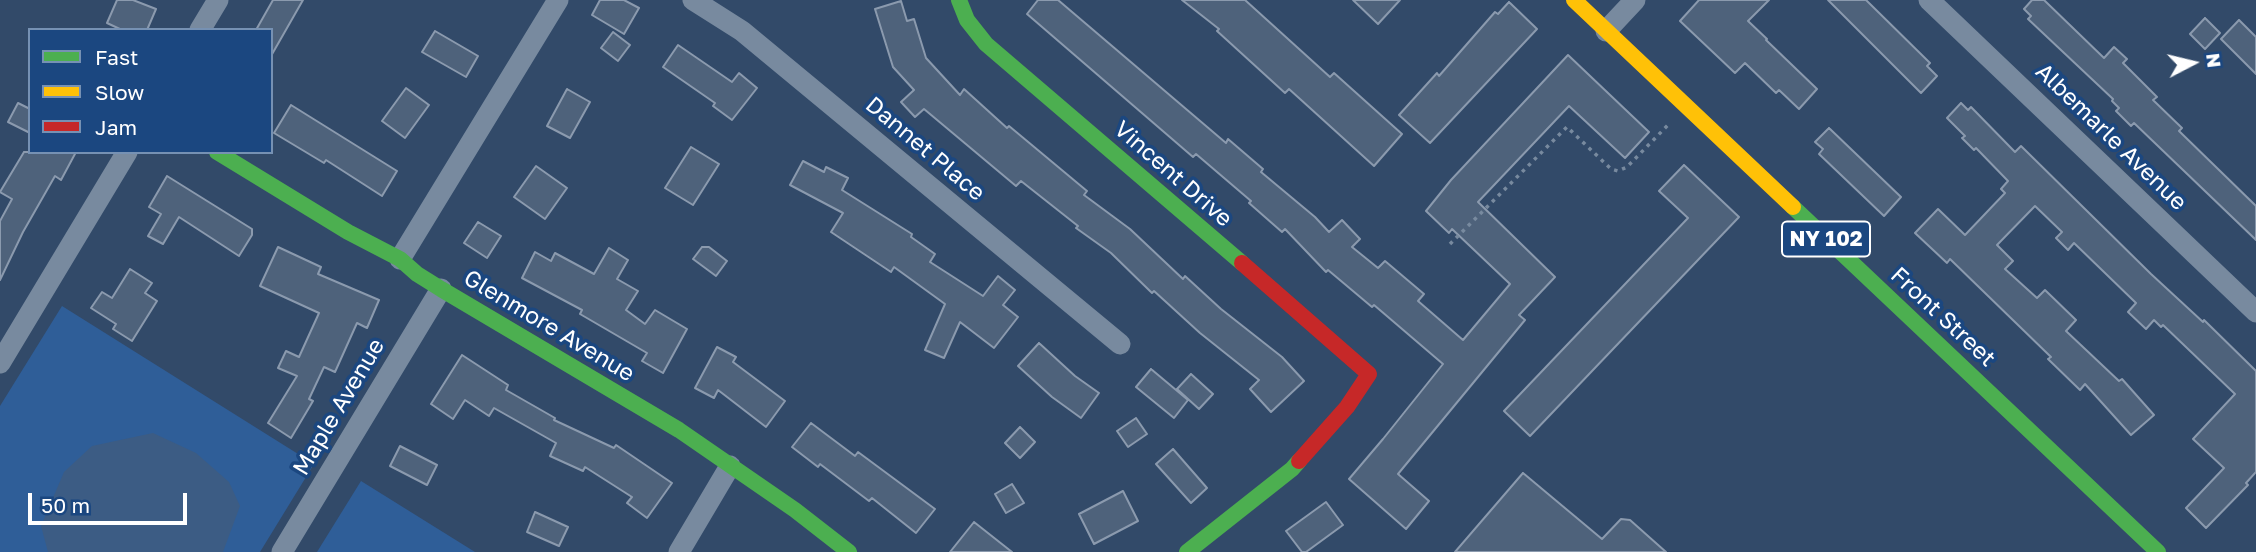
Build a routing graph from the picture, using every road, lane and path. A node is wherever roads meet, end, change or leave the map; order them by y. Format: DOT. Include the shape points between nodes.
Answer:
graph roads {
  1 [pos="218,0"];
  2 [pos="558,0"];
  3 [pos="692,0"];
  4 [pos="958,0"];
  5 [pos="1574,0"];
  6 [pos="1635,0"];
  7 [pos="1929,0"];
  8 [pos="201,28"];
  9 [pos="1606,31"];
  10 [pos="1669,124"];
  11 [pos="126,154"];
  12 [pos="220,154"];
  13 [pos="1450,244"];
  14 [pos="400,259"];
  15 [pos="441,289"];
  16 [pos="2256,312"];
  17 [pos="1120,344"];
  18 [pos="0,363"];
  19 [pos="730,466"];
  20 [pos="282,552"];
  21 [pos="679,552"];
  22 [pos="849,552"];
  23 [pos="1187,552"];
  24 [pos="2158,552"];
  1 -- 8 [label="street"];
  2 -- 14 [label="street"];
  3 -- 17 [label="street, Dannet Place" via="742,31"];
  4 -- 23 [label="street, Vincent Drive" via="986,44 1369,374 1347,407 1292,469"];
  5 -- 9 [label="street, Front Street / NY 102"];
  6 -- 9 [label="street"];
  7 -- 16 [label="street, Albemarle Avenue"];
  9 -- 24 [label="street, Front Street / NY 102"];
  10 -- 13 [label="path" via="1628,167 1618,171 1567,127"];
  11 -- 18 [label="street"];
  12 -- 14 [label="street, Glenmore Avenue"];
  14 -- 15 [label="street, Glenmore Avenue"];
  15 -- 19 [label="street, Glenmore Avenue" via="679,430"];
  15 -- 20 [label="street, Maple Avenue"];
  19 -- 21 [label="street"];
  19 -- 22 [label="street, Glenmore Avenue"];
}
